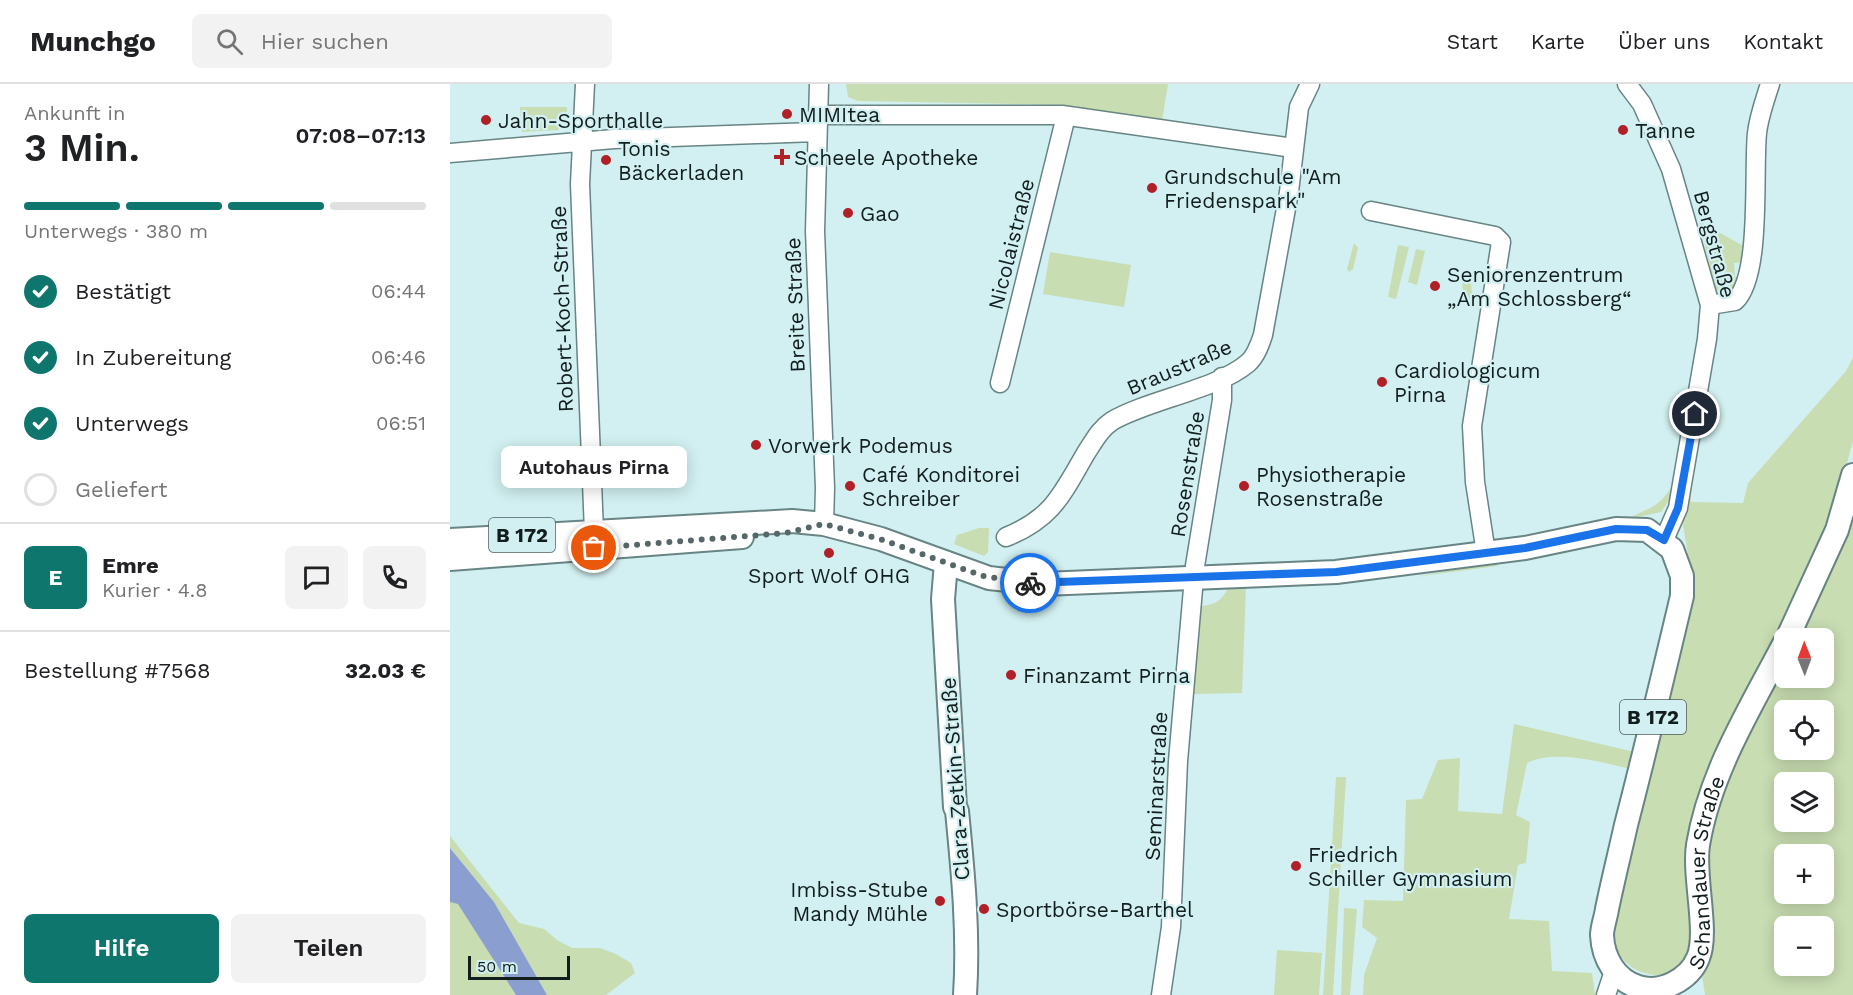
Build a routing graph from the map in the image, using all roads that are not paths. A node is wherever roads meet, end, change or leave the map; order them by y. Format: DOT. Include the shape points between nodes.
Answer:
graph roads {
  1 [pos="585,84"];
  2 [pos="819,84"];
  3 [pos="1310,84"];
  4 [pos="1627,84"];
  5 [pos="1770,84"];
  6 [pos="1066,116"];
  7 [pos="817,124"];
  8 [pos="581,141"];
  9 [pos="1293,148"];
  10 [pos="450,153"];
  11 [pos="1371,211"];
  12 [pos="1710,305"];
  13 [pos="1222,377"];
  14 [pos="1000,383"];
  15 [pos="1853,475"];
  16 [pos="824,524"];
  17 [pos="1006,537"];
  18 [pos="450,540"];
  19 [pos="594,540"];
  20 [pos="1664,540"];
  21 [pos="1486,553"];
  22 [pos="450,559"];
  23 [pos="946,563"];
  24 [pos="1194,579"];
  25 [pos="1792,628"];
  26 [pos="1774,663"];
  27 [pos="1614,971"];
  28 [pos="965,995"];
  29 [pos="1161,995"];
  30 [pos="1606,995"];
  1 -- 8 [label="street, Robert-Koch-Straße"];
  2 -- 7 [label="street, Breite Straße"];
  3 -- 9 [label="street, Braustraße" via="1299,107"];
  4 -- 12 [label="street, Bergstraße" via="1642,104 1671,169"];
  5 -- 12 [label="street" via="1757,131 1752,254 1746,286 1736,301"];
  6 -- 7 [label="street"];
  6 -- 9 [label="street"];
  6 -- 14 [label="street, Nicolaistraße"];
  7 -- 8 [label="street"];
  7 -- 16 [label="street, Breite Straße" via="815,231"];
  8 -- 10 [label="street"];
  8 -- 19 [label="street, Robert-Koch-Straße"];
  9 -- 13 [label="street, Braustraße" via="1289,192 1263,335 1248,362"];
  11 -- 21 [label="street" via="1496,229 1501,242 1472,426 1475,482"];
  12 -- 20 [label="street, Bergstraße" via="1678,508"];
  13 -- 17 [label="street, Braustraße" via="1136,410 1104,427 1045,515 1030,527"];
  13 -- 24 [label="street, Rosenstraße"];
  15 -- 25 [label="main road, Schandauer Straße" via="1837,530"];
  16 -- 19 [label="main road, B 172" via="786,533"];
  16 -- 23 [label="main road, B 172"];
  18 -- 19 [label="main road, B 172"];
  19 -- 22 [label="main road, B 172"];
  20 -- 21 [label="main road, B 172" via="1647,530 1616,529"];
  20 -- 27 [label="main road, B 172" via="1678,560 1682,596 1602,935"];
  21 -- 24 [label="main road, B 172" via="1336,572"];
  23 -- 24 [label="main road, B 172" via="989,578 1043,584"];
  23 -- 28 [label="main road, Clara-Zetkin-Straße" via="943,599 964,903"];
  24 -- 29 [label="street, Seminarstraße" via="1178,761 1172,927"];
  26 -- 27 [label="main road, Schandauer Straße" via="1715,778 1698,844 1699,957 1681,980 1668,987 1643,988 1623,980"];
  27 -- 30 [label="street"];
}
